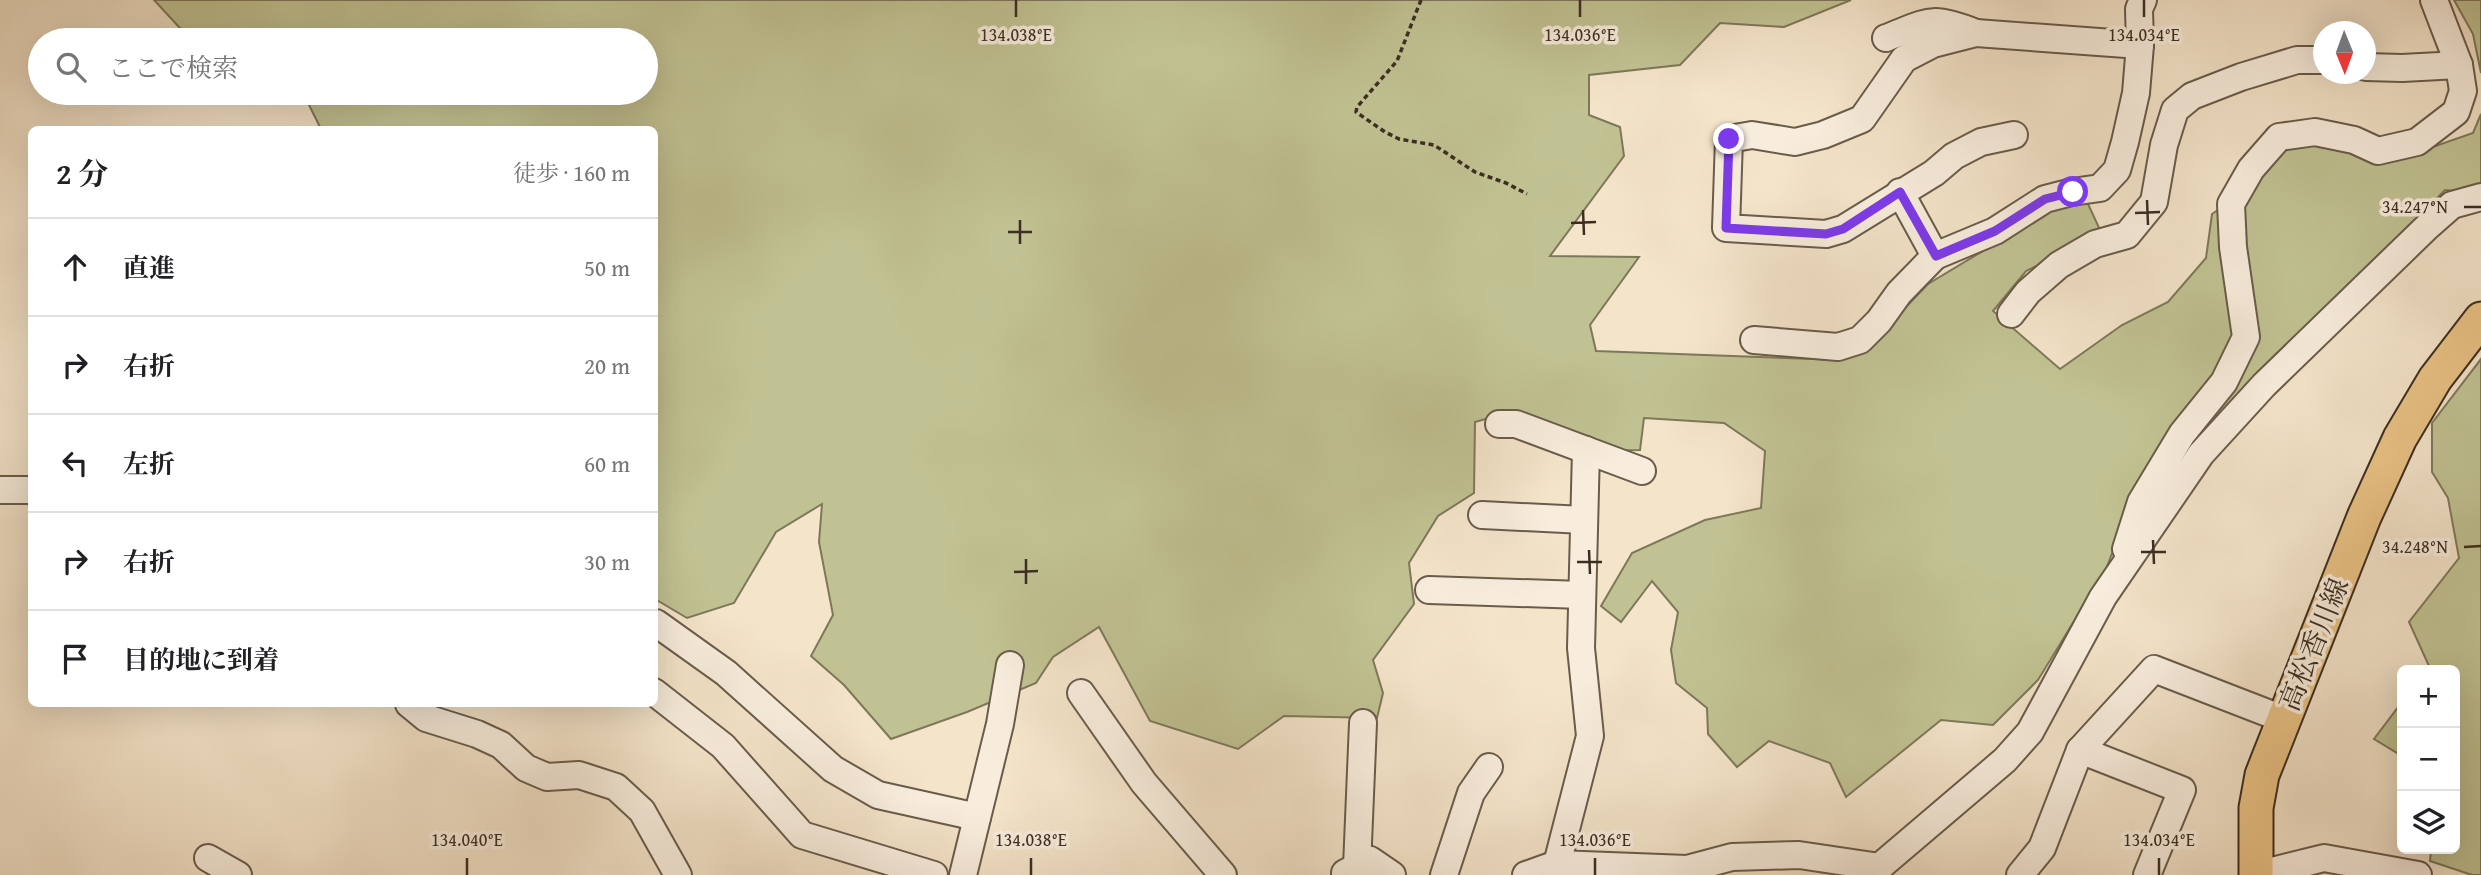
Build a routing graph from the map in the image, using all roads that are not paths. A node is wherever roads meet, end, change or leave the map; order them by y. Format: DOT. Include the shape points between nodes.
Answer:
graph roads {
  1 [pos="2143,0"];
  2 [pos="2434,0"];
  3 [pos="1976,33"];
  4 [pos="1886,38"];
  5 [pos="2140,45"];
  6 [pos="2313,60"];
  7 [pos="2459,65"];
  8 [pos="2376,67"];
  9 [pos="2014,135"];
  10 [pos="1900,192"];
  11 [pos="2481,197"];
  12 [pos="1936,256"];
  13 [pos="2011,314"];
  14 [pos="2481,319"];
  15 [pos="1754,340"];
  16 [pos="1499,424"];
  17 [pos="1586,450"];
  18 [pos="1642,471"];
  19 [pos="0,490"];
  20 [pos="28,490"];
  21 [pos="1482,516"];
  22 [pos="1584,520"];
  23 [pos="2130,558"];
  24 [pos="1429,590"];
  25 [pos="1582,595"];
  26 [pos="658,624"];
  27 [pos="1010,665"];
  28 [pos="1081,693"];
  29 [pos="658,695"];
  30 [pos="413,707"];
  31 [pos="2283,719"];
  32 [pos="1363,723"];
  33 [pos="2080,750"];
  34 [pos="1489,767"];
  35 [pos="977,817"];
  36 [pos="208,858"];
  37 [pos="1557,864"];
  38 [pos="1349,871"];
  39 [pos="1875,871"];
  40 [pos="238,875"];
  41 [pos="678,875"];
  42 [pos="934,875"];
  43 [pos="963,875"];
  44 [pos="1223,875"];
  45 [pos="1392,875"];
  46 [pos="1444,875"];
  47 [pos="1526,875"];
  48 [pos="2020,875"];
  49 [pos="2147,875"];
  50 [pos="2256,875"];
  51 [pos="2418,875"];
  1 -- 5 [label="street"];
  2 -- 7 [label="street"];
  3 -- 4 [label="street" via="1932,20"];
  3 -- 5 [label="street"];
  3 -- 10 [label="street" via="1933,44 1904,59 1862,119 1795,142 1752,135 1729,139 1726,228 1826,234 1843,229"];
  5 -- 12 [label="street" via="2136,93 2117,170 2099,188 2045,199 1995,231"];
  6 -- 13 [label="street" via="2297,60 2241,77 2192,96 2175,110 2154,202 2127,235 2095,244 2059,265"];
  7 -- 8 [label="street"];
  7 -- 23 [label="street" via="2463,92 2456,112 2417,142 2378,151 2354,140 2315,132 2279,138 2251,169 2231,204 2246,337 2224,382 2182,434 2141,502 2126,547"];
  9 -- 10 [label="street" via="1981,142"];
  10 -- 12 [label="street"];
  11 -- 23 [label="street" via="2452,205 2264,385 2201,454"];
  12 -- 15 [label="street" via="1860,340 1838,347"];
  14 -- 31 [label="main road, 高松香川線" via="2434,379 2400,438"];
  16 -- 17 [label="street" via="1516,424"];
  17 -- 18 [label="street"];
  17 -- 22 [label="street"];
  19 -- 20 [label="street"];
  21 -- 22 [label="street"];
  22 -- 25 [label="street"];
  23 -- 39 [label="street" via="2103,597 2030,732 2006,760"];
  24 -- 25 [label="street"];
  25 -- 37 [label="street" via="1581,648 1590,736"];
  26 -- 35 [label="street" via="726,673 833,769 878,795"];
  27 -- 35 [label="street"];
  28 -- 44 [label="street" via="1144,783"];
  29 -- 42 [label="street" via="723,746 802,835"];
  30 -- 41 [label="street" via="426,718 501,745 526,768 547,777 579,775 616,787 642,811"];
  31 -- 33 [label="street" via="2154,669"];
  31 -- 50 [label="main road, 高松香川線" via="2262,775 2256,808"];
  32 -- 38 [label="street"];
  33 -- 48 [label="street" via="2042,848"];
  33 -- 49 [label="street" via="2182,790"];
  34 -- 46 [label="street" via="1471,793"];
  35 -- 43 [label="street"];
  36 -- 40 [label="street"];
  37 -- 39 [label="street" via="1687,869 1732,857 1799,855"];
  37 -- 47 [label="street"];
  38 -- 45 [label="street" via="1370,860"];
  50 -- 51 [label="street" via="2324,858"];
}
